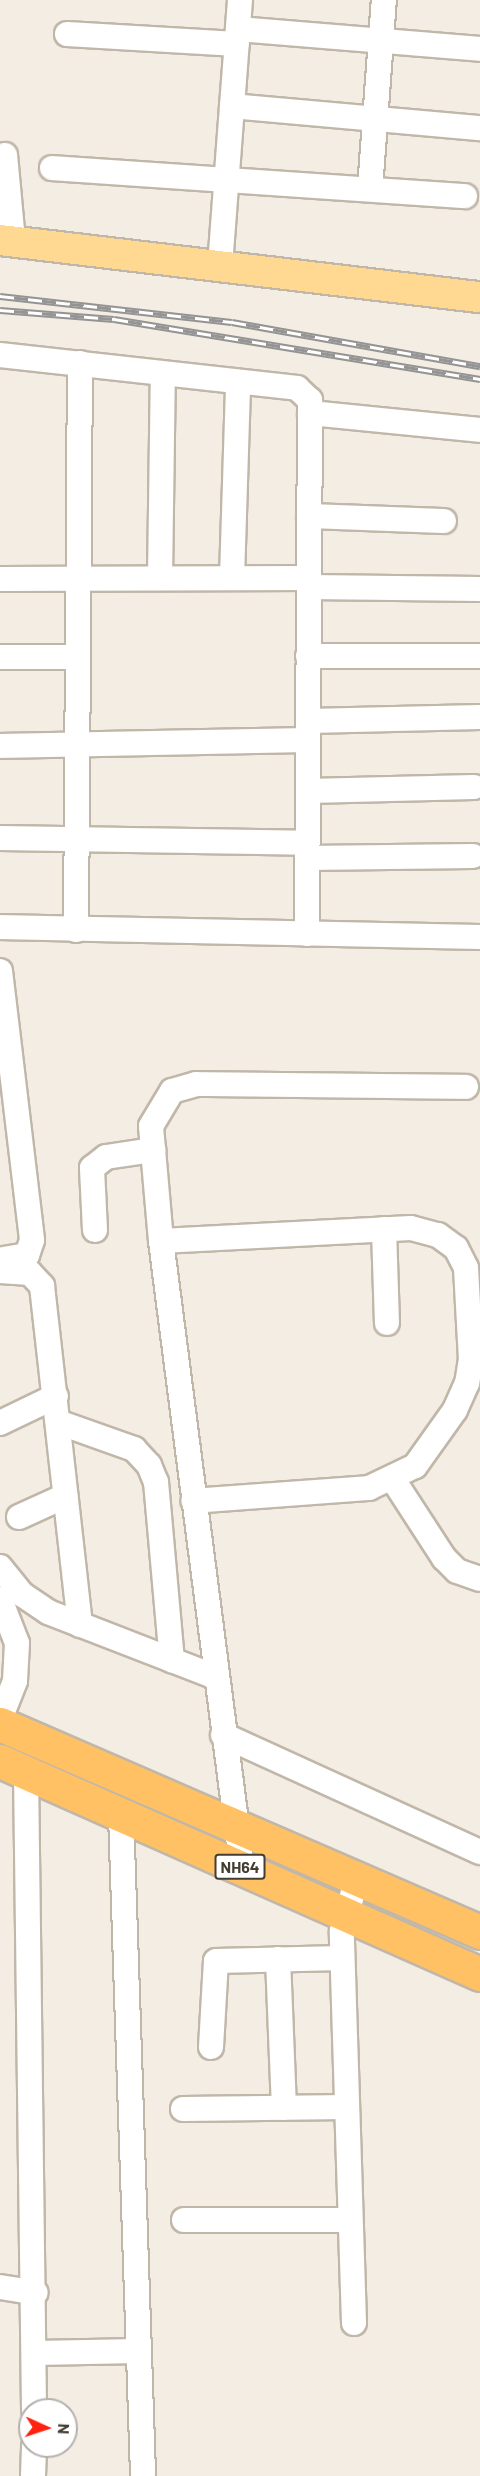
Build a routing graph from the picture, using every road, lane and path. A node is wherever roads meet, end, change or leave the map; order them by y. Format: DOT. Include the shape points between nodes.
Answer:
graph roads {
  1 [pos="240,0"];
  2 [pos="384,0"];
  3 [pos="67,34"];
  4 [pos="237,37"];
  5 [pos="381,42"];
  6 [pos="480,49"];
  7 [pos="232,106"];
  8 [pos="375,120"];
  9 [pos="480,128"];
  10 [pos="5,155"];
  11 [pos="52,168"];
  12 [pos="226,179"];
  13 [pos="370,189"];
  14 [pos="465,196"];
  15 [pos="7,241"];
  16 [pos="220,266"];
  17 [pos="478,292"];
  18 [pos="0,355"];
  19 [pos="80,363"];
  20 [pos="163,375"];
  21 [pos="238,382"];
  22 [pos="310,413"];
  23 [pos="480,430"];
  24 [pos="309,516"];
  25 [pos="444,521"];
  26 [pos="159,578"];
  27 [pos="232,578"];
  28 [pos="0,579"];
  29 [pos="76,579"];
  30 [pos="309,583"];
  31 [pos="480,589"];
  32 [pos="308,656"];
  33 [pos="480,656"];
  34 [pos="0,657"];
  35 [pos="76,657"];
  36 [pos="480,717"];
  37 [pos="308,731"];
  38 [pos="76,745"];
  39 [pos="0,746"];
  40 [pos="474,787"];
  41 [pos="308,791"];
  42 [pos="0,838"];
  43 [pos="76,840"];
  44 [pos="307,850"];
  45 [pos="473,856"];
  46 [pos="0,927"];
  47 [pos="76,930"];
  48 [pos="307,934"];
  49 [pos="480,937"];
  50 [pos="0,971"];
  51 [pos="466,1087"];
  52 [pos="153,1150"];
  53 [pos="95,1230"];
  54 [pos="384,1230"];
  55 [pos="160,1241"];
  56 [pos="0,1260"];
  57 [pos="0,1271"];
  58 [pos="387,1323"];
  59 [pos="56,1396"];
  60 [pos="58,1422"];
  61 [pos="0,1423"];
  62 [pos="394,1481"];
  63 [pos="65,1496"];
  64 [pos="193,1501"];
  65 [pos="19,1517"];
  66 [pos="0,1567"];
  67 [pos="480,1579"];
  68 [pos="0,1599"];
  69 [pos="80,1625"];
  70 [pos="172,1660"];
  71 [pos="216,1677"];
  72 [pos="2,1730"];
  73 [pos="223,1735"];
  74 [pos="13,1767"];
  75 [pos="122,1814"];
  76 [pos="234,1827"];
  77 [pos="480,1852"];
  78 [pos="242,1868"];
  79 [pos="357,1878"];
  80 [pos="343,1912"];
  81 [pos="480,1932"];
  82 [pos="342,1958"];
  83 [pos="278,1959"];
  84 [pos="480,1974"];
  85 [pos="210,2047"];
  86 [pos="347,2107"];
  87 [pos="284,2108"];
  88 [pos="183,2109"];
  89 [pos="184,2220"];
  90 [pos="351,2220"];
  91 [pos="0,2287"];
  92 [pos="36,2293"];
  93 [pos="354,2323"];
  94 [pos="139,2351"];
  95 [pos="35,2353"];
  96 [pos="34,2398"];
  97 [pos="34,2458"];
  98 [pos="143,2475"];
  99 [pos="33,2476"];
  1 -- 4 [label="street"];
  2 -- 5 [label="street"];
  3 -- 4 [label="street"];
  4 -- 5 [label="street"];
  4 -- 7 [label="street"];
  5 -- 6 [label="street"];
  5 -- 8 [label="street"];
  7 -- 8 [label="street"];
  7 -- 12 [label="street"];
  8 -- 9 [label="street"];
  8 -- 13 [label="street"];
  10 -- 15 [label="street"];
  11 -- 12 [label="street"];
  12 -- 13 [label="street"];
  12 -- 16 [label="street"];
  13 -- 14 [label="street"];
  15 -- 16 [label="main road"];
  16 -- 17 [label="main road"];
  18 -- 19 [label="street"];
  19 -- 20 [label="street"];
  19 -- 29 [label="street"];
  20 -- 21 [label="street"];
  20 -- 26 [label="street"];
  21 -- 22 [label="street" via="297,388 310,400"];
  21 -- 27 [label="street"];
  22 -- 23 [label="street"];
  22 -- 24 [label="street"];
  24 -- 25 [label="street"];
  24 -- 30 [label="street"];
  26 -- 27 [label="street"];
  26 -- 29 [label="street"];
  27 -- 30 [label="street"];
  28 -- 29 [label="street"];
  29 -- 35 [label="street"];
  30 -- 31 [label="street"];
  30 -- 32 [label="street"];
  32 -- 33 [label="street"];
  32 -- 37 [label="street"];
  34 -- 35 [label="street"];
  35 -- 38 [label="street"];
  36 -- 37 [label="street"];
  37 -- 38 [label="street"];
  37 -- 41 [label="street"];
  38 -- 39 [label="street"];
  38 -- 43 [label="street"];
  40 -- 41 [label="street"];
  41 -- 44 [label="street"];
  42 -- 43 [label="street"];
  43 -- 44 [label="street"];
  43 -- 47 [label="street"];
  44 -- 45 [label="street"];
  44 -- 48 [label="street"];
  46 -- 47 [label="street"];
  47 -- 48 [label="street"];
  48 -- 49 [label="street"];
  50 -- 56 [label="street" via="32,1240 27,1256"];
  51 -- 52 [label="street" via="196,1084 172,1091 157,1109 151,1126"];
  52 -- 53 [label="street" via="106,1157 92,1168"];
  52 -- 55 [label="street"];
  54 -- 55 [label="street"];
  54 -- 58 [label="street"];
  54 -- 62 [label="street" via="438,1234 456,1248 466,1268 471,1359 455,1410 415,1466"];
  55 -- 64 [label="street"];
  57 -- 59 [label="street" via="30,1273 42,1286"];
  59 -- 60 [label="street"];
  59 -- 61 [label="street"];
  60 -- 63 [label="street"];
  60 -- 70 [label="street" via="134,1449 149,1465 156,1482"];
  62 -- 64 [label="street" via="369,1488"];
  62 -- 67 [label="street" via="444,1558 457,1571"];
  63 -- 65 [label="street"];
  63 -- 69 [label="street"];
  64 -- 71 [label="street"];
  66 -- 69 [label="street" via="23,1595"];
  68 -- 72 [label="street" via="17,1643 15,1681"];
  69 -- 70 [label="street"];
  70 -- 71 [label="street"];
  71 -- 73 [label="street"];
  72 -- 76 [label="highway, NH64"];
  73 -- 76 [label="street"];
  73 -- 77 [label="street"];
  74 -- 75 [label="highway, NH64"];
  74 -- 92 [label="street"];
  75 -- 78 [label="highway, NH64"];
  75 -- 94 [label="street"];
  76 -- 78 [label="street"];
  76 -- 79 [label="highway, NH64"];
  78 -- 80 [label="highway, NH64"];
  79 -- 80 [label="street"];
  79 -- 81 [label="highway, NH64"];
  80 -- 82 [label="street"];
  80 -- 84 [label="highway, NH64"];
  82 -- 83 [label="street"];
  82 -- 86 [label="street"];
  83 -- 85 [label="street" via="216,1961"];
  83 -- 87 [label="street"];
  86 -- 87 [label="street"];
  86 -- 90 [label="street"];
  87 -- 88 [label="street"];
  89 -- 90 [label="street"];
  90 -- 93 [label="street"];
  91 -- 92 [label="street"];
  92 -- 95 [label="street"];
  94 -- 95 [label="street"];
  94 -- 98 [label="street"];
  95 -- 96 [label="street"];
  97 -- 99 [label="street"];
}
